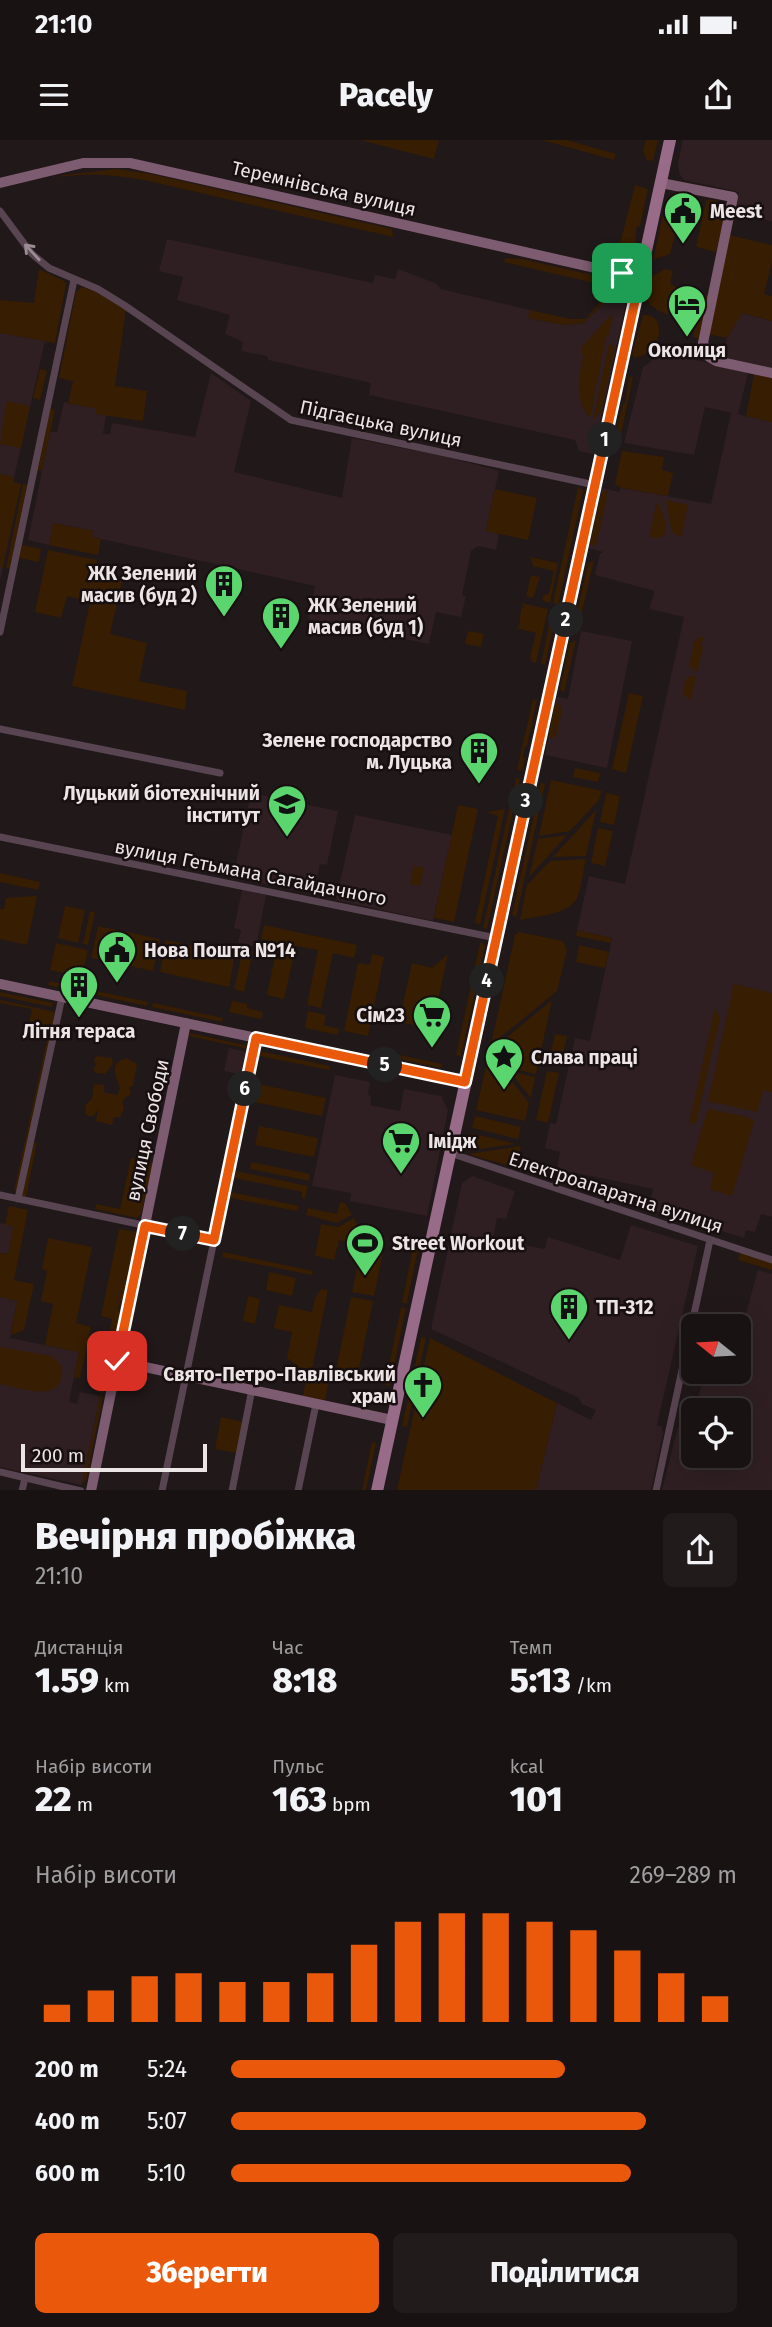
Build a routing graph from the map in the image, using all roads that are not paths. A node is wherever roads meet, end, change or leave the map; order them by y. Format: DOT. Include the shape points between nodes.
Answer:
graph roads {
  1 [pos="670,140"];
  2 [pos="0,183"];
  3 [pos="661,183"];
  4 [pos="0,211"];
  5 [pos="640,278"];
  6 [pos="74,280"];
  7 [pos="772,373"];
  8 [pos="595,485"];
  9 [pos="0,632"];
  10 [pos="0,729"];
  11 [pos="220,773"];
  12 [pos="0,837"];
  13 [pos="496,938"];
  14 [pos="0,984"];
  15 [pos="62,997"];
  16 [pos="186,1023"];
  17 [pos="256,1038"];
  18 [pos="465,1082"];
  19 [pos="450,1153"];
  20 [pos="0,1195"];
  21 [pos="18,1199"];
  22 [pos="145,1226"];
  23 [pos="214,1240"];
  24 [pos="710,1240"];
  25 [pos="772,1260"];
  26 [pos="117,1361"];
  27 [pos="186,1375"];
  28 [pos="252,1389"];
  29 [pos="316,1404"];
  30 [pos="392,1420"];
  31 [pos="0,1472"];
  32 [pos="25,1478"];
  33 [pos="22,1490"];
  34 [pos="81,1490"];
  35 [pos="91,1490"];
  36 [pos="162,1490"];
  37 [pos="232,1490"];
  38 [pos="298,1490"];
  39 [pos="377,1490"];
  40 [pos="656,1490"];
  1 -- 3 [label="main road"];
  2 -- 5 [label="street, Теремнівська вулиця" via="83,163 130,163"];
  3 -- 5 [label="main road"];
  3 -- 7 [label="street" via="733,197 702,343 716,361"];
  6 -- 4 [label="street, Підгаєцька вулиця, one-way" via="32,254"];
  5 -- 8 [label="main road"];
  6 -- 8 [label="street, Підгаєцька вулиця" via="124,305 291,420"];
  6 -- 9 [label="street"];
  8 -- 13 [label="main road"];
  10 -- 11 [label="street"];
  12 -- 13 [label="street, вулиця Гетьмана Сагайдачного"];
  13 -- 18 [label="main road"];
  14 -- 15 [label="street"];
  15 -- 16 [label="street"];
  15 -- 21 [label="street"];
  16 -- 17 [label="street"];
  16 -- 22 [label="street, вулиця Свободи"];
  17 -- 18 [label="street"];
  17 -- 23 [label="street"];
  18 -- 19 [label="main road"];
  19 -- 24 [label="street, Електроапаратна вулиця"];
  19 -- 30 [label="main road"];
  20 -- 21 [label="street"];
  21 -- 22 [label="street"];
  22 -- 23 [label="street"];
  22 -- 26 [label="street, вулиця Свободи"];
  23 -- 27 [label="street"];
  24 -- 25 [label="street, Електроапаратна вулиця"];
  24 -- 40 [label="street"];
  26 -- 27 [label="street"];
  26 -- 35 [label="street, вулиця Свободи"];
  27 -- 28 [label="street"];
  27 -- 36 [label="street"];
  28 -- 29 [label="street"];
  28 -- 37 [label="street"];
  29 -- 30 [label="street"];
  29 -- 38 [label="street"];
  30 -- 39 [label="main road"];
  31 -- 32 [label="street"];
  32 -- 33 [label="street"];
  32 -- 34 [label="street"];
}
